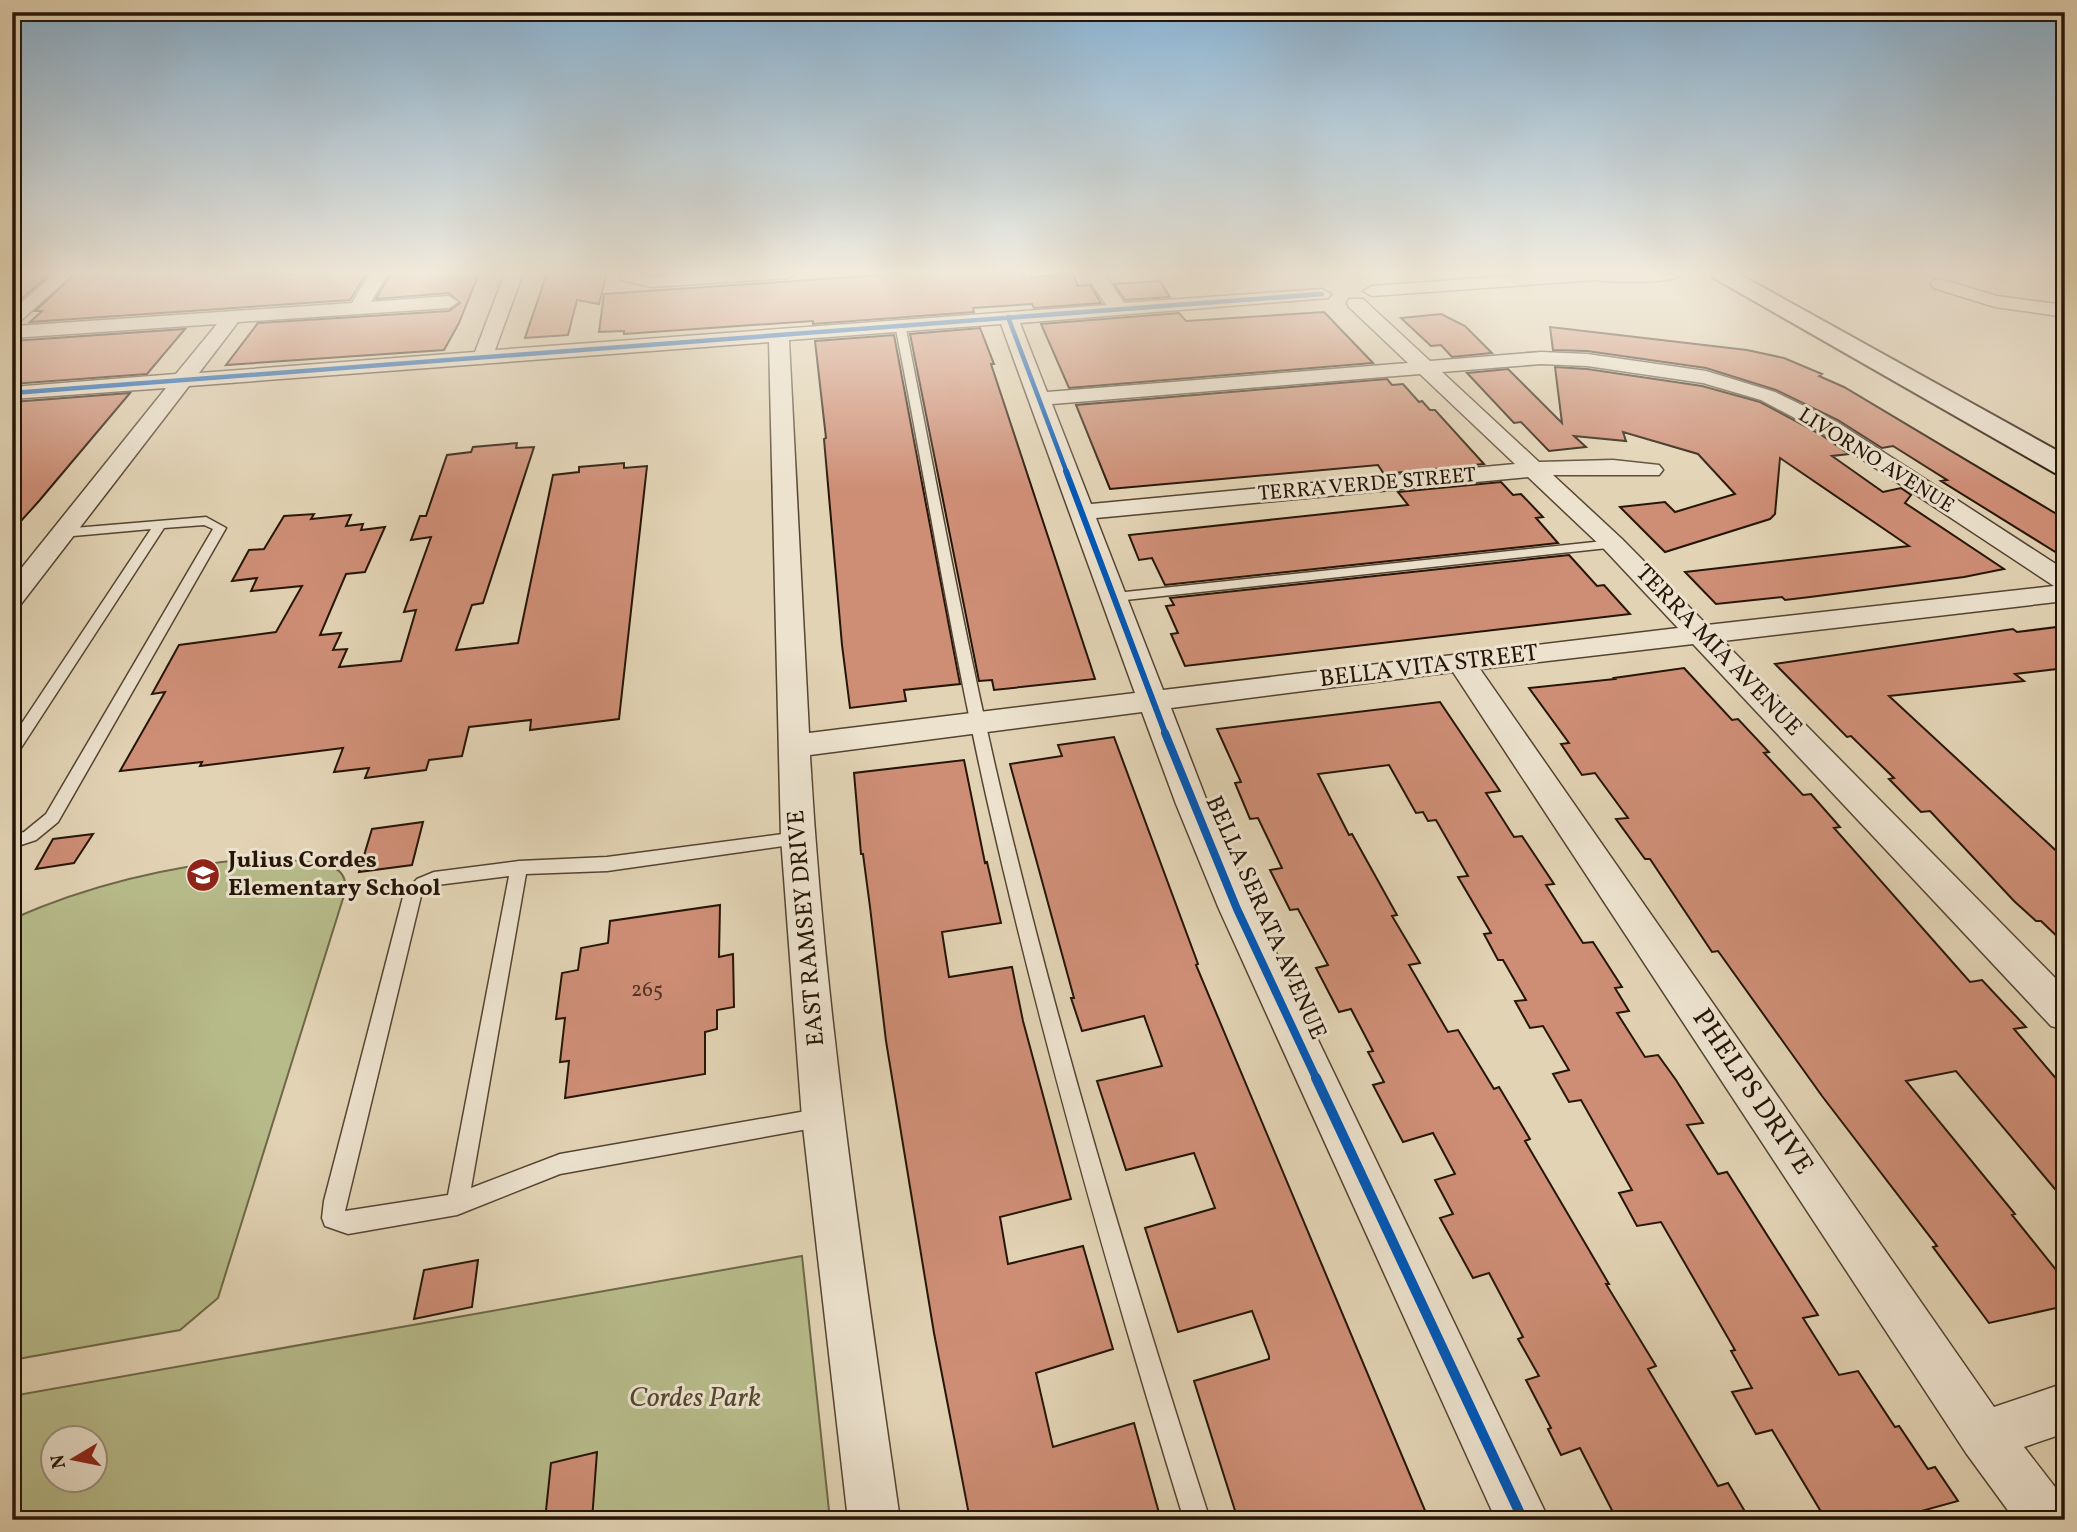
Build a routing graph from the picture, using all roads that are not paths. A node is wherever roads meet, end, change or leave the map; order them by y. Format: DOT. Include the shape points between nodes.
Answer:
graph roads {
  1 [pos="210,344"];
  2 [pos="487,344"];
  3 [pos="638,344"];
  4 [pos="779,344"];
  5 [pos="904,344"];
  6 [pos="1018,344"];
  7 [pos="1403,344"];
  8 [pos="1848,344"];
  9 [pos="1880,344"];
  10 [pos="483,356"];
  11 [pos="1422,368"];
  12 [pos="183,379"];
  13 [pos="12,393"];
  14 [pos="1039,399"];
  15 [pos="2065,446"];
  16 [pos="2065,467"];
  17 [pos="1532,470"];
  18 [pos="1651,471"];
  19 [pos="1082,512"];
  20 [pos="161,524"];
  21 [pos="62,533"];
  22 [pos="1613,544"];
  23 [pos="2065,582"];
  24 [pos="2065,593"];
  25 [pos="1116,597"];
  26 [pos="12,598"];
  27 [pos="1703,635"];
  28 [pos="1461,662"];
  29 [pos="1156,701"];
  30 [pos="979,723"];
  31 [pos="794,746"];
  32 [pos="12,750"];
  33 [pos="798,838"];
  34 [pos="12,842"];
  35 [pos="519,868"];
  36 [pos="2065,1014"];
  37 [pos="823,1118"];
  38 [pos="457,1204"];
  39 [pos="2065,1408"];
  40 [pos="1984,1435"];
  41 [pos="874,1520"];
  42 [pos="1197,1520"];
  43 [pos="1523,1520"];
  44 [pos="2047,1520"];
  1 -- 12 [label="street"];
  2 -- 10 [label="street"];
  3 -- 10 [label="street"];
  4 -- 31 [label="street, EAST RAMSEY DRIVE"];
  5 -- 30 [label="lane"];
  6 -- 14 [label="street, BELLA SERATA AVENUE"];
  7 -- 11 [label="street, TERRA MIA AVENUE"];
  8 -- 16 [label="main road"];
  9 -- 15 [label="main road"];
  10 -- 12 [label="street"];
  11 -- 14 [label="street, LIVORNO AVENUE"];
  11 -- 17 [label="street, TERRA MIA AVENUE"];
  11 -- 23 [label="street, LIVORNO AVENUE" via="1541,358 1587,360 1706,377 1768,396 1829,427"];
  12 -- 13 [label="street"];
  12 -- 21 [label="street"];
  14 -- 19 [label="street, BELLA SERATA AVENUE"];
  17 -- 18 [label="street, TERRA VERDE STREET" via="1613,467"];
  17 -- 19 [label="street, TERRA VERDE STREET"];
  17 -- 22 [label="street, TERRA MIA AVENUE"];
  19 -- 25 [label="street, BELLA SERATA AVENUE"];
  20 -- 21 [label="lane"];
  20 -- 32 [label="lane"];
  20 -- 34 [label="lane" via="206,521 220,528 52,818 30,836"];
  21 -- 26 [label="street"];
  22 -- 25 [label="lane"];
  22 -- 27 [label="street, TERRA MIA AVENUE"];
  24 -- 27 [label="street, BELLA VITA STREET"];
  25 -- 29 [label="street, BELLA SERATA AVENUE"];
  27 -- 28 [label="street, BELLA VITA STREET"];
  27 -- 36 [label="street, TERRA MIA AVENUE"];
  28 -- 29 [label="street, BELLA VITA STREET"];
  28 -- 40 [label="street, PHELPS DRIVE"];
  29 -- 30 [label="street, BELLA VITA STREET"];
  29 -- 43 [label="street, BELLA SERATA AVENUE" via="1192,804 1237,909"];
  30 -- 31 [label="street, BELLA VITA STREET"];
  30 -- 42 [label="lane" via="1055,1036 1132,1316"];
  31 -- 33 [label="street, EAST RAMSEY DRIVE"];
  33 -- 35 [label="lane" via="607,864"];
  33 -- 37 [label="street, EAST RAMSEY DRIVE"];
  35 -- 38 [label="lane"];
  35 -- 38 [label="lane" via="435,878 413,893 333,1218 348,1223"];
  37 -- 38 [label="lane" via="561,1164"];
  37 -- 41 [label="street, EAST RAMSEY DRIVE"];
  39 -- 40 [label="street"];
  40 -- 44 [label="street, PHELPS DRIVE"];
}
